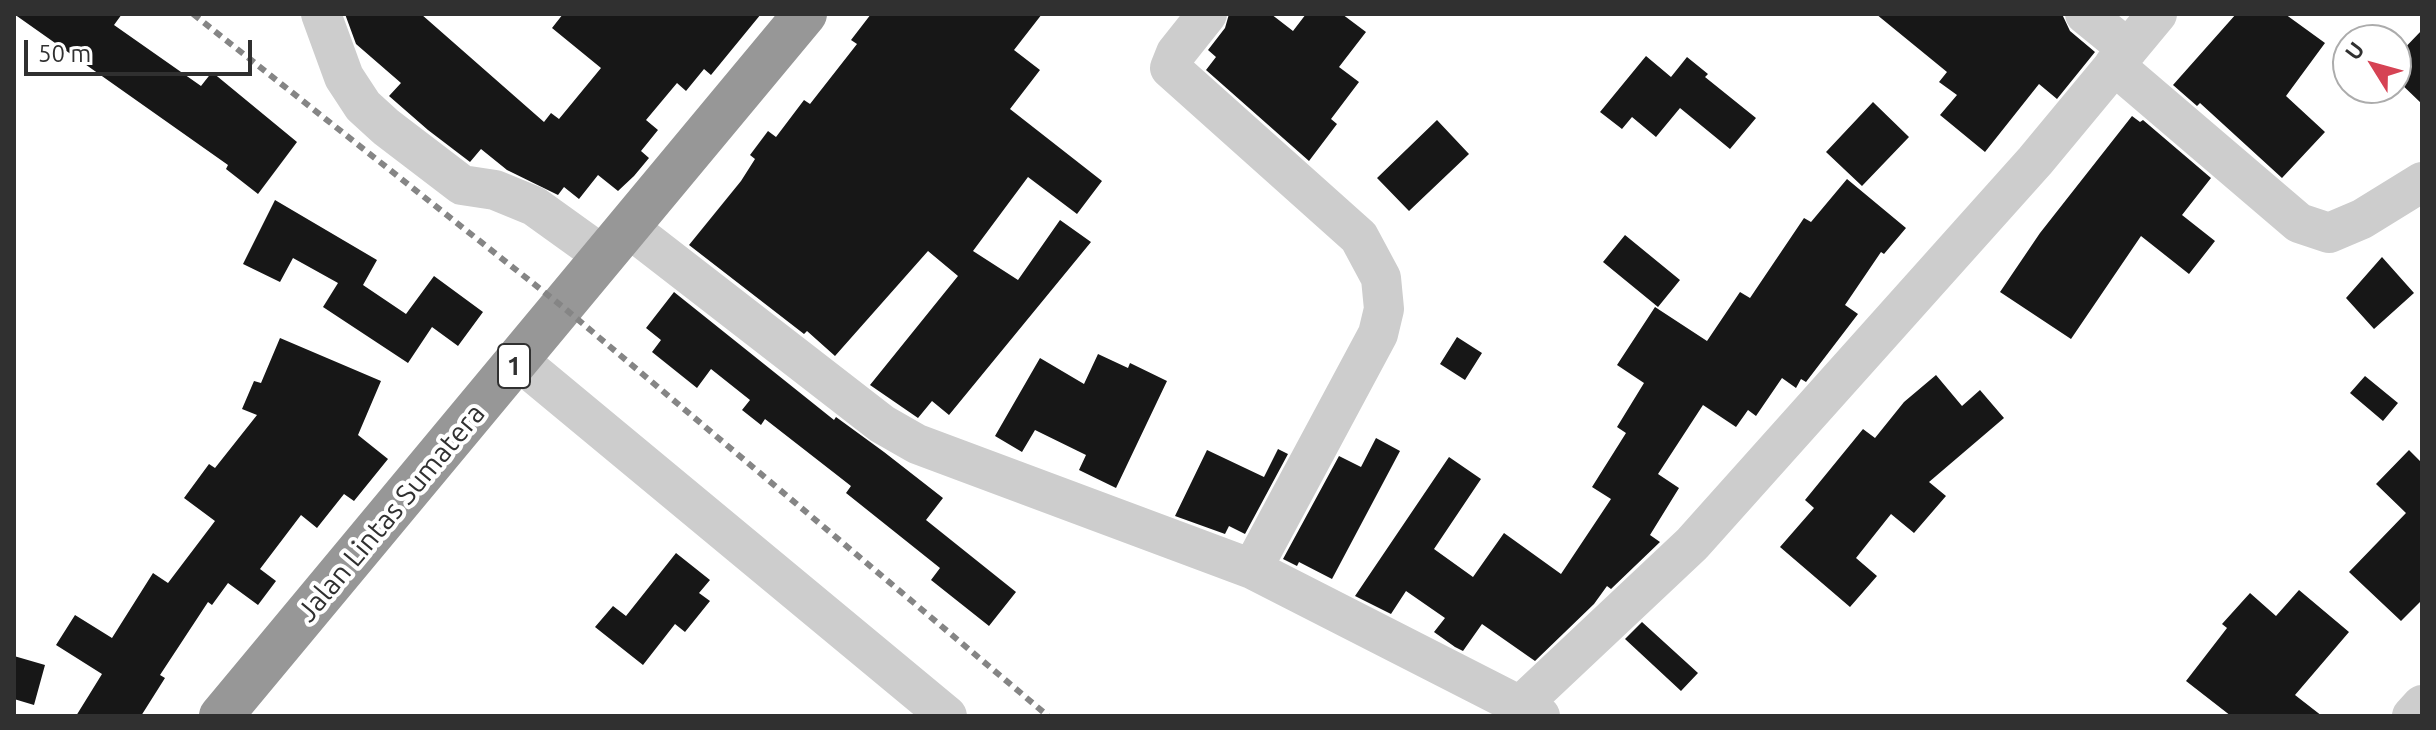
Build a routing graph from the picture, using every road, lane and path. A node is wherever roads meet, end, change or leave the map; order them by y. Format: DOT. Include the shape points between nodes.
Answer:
graph roads {
  1 [pos="321,14"];
  2 [pos="805,14"];
  3 [pos="1207,14"];
  4 [pos="2085,14"];
  5 [pos="2157,14"];
  6 [pos="2121,57"];
  7 [pos="2422,182"];
  8 [pos="617,242"];
  9 [pos="519,361"];
  10 [pos="1252,569"];
  11 [pos="2422,705"];
  12 [pos="1531,710"];
  13 [pos="221,716"];
  14 [pos="947,716"];
  15 [pos="2412,716"];
  1 -- 8 [label="street" via="344,77 363,106 386,127 462,185 495,190"];
  2 -- 8 [label="highway, Jalan Lintas Sumatera / 1"];
  3 -- 10 [label="street" via="1170,68 1359,237 1381,278 1384,309 1378,334"];
  4 -- 6 [label="street"];
  5 -- 6 [label="street"];
  6 -- 7 [label="street" via="2299,223 2329,233"];
  6 -- 12 [label="street" via="2035,161 1692,544"];
  8 -- 9 [label="highway, Jalan Lintas Sumatera / 1"];
  8 -- 10 [label="street" via="906,437"];
  9 -- 13 [label="highway, Jalan Lintas Sumatera / 1"];
  9 -- 14 [label="street"];
  10 -- 12 [label="street"];
  11 -- 15 [label="street"];
}
